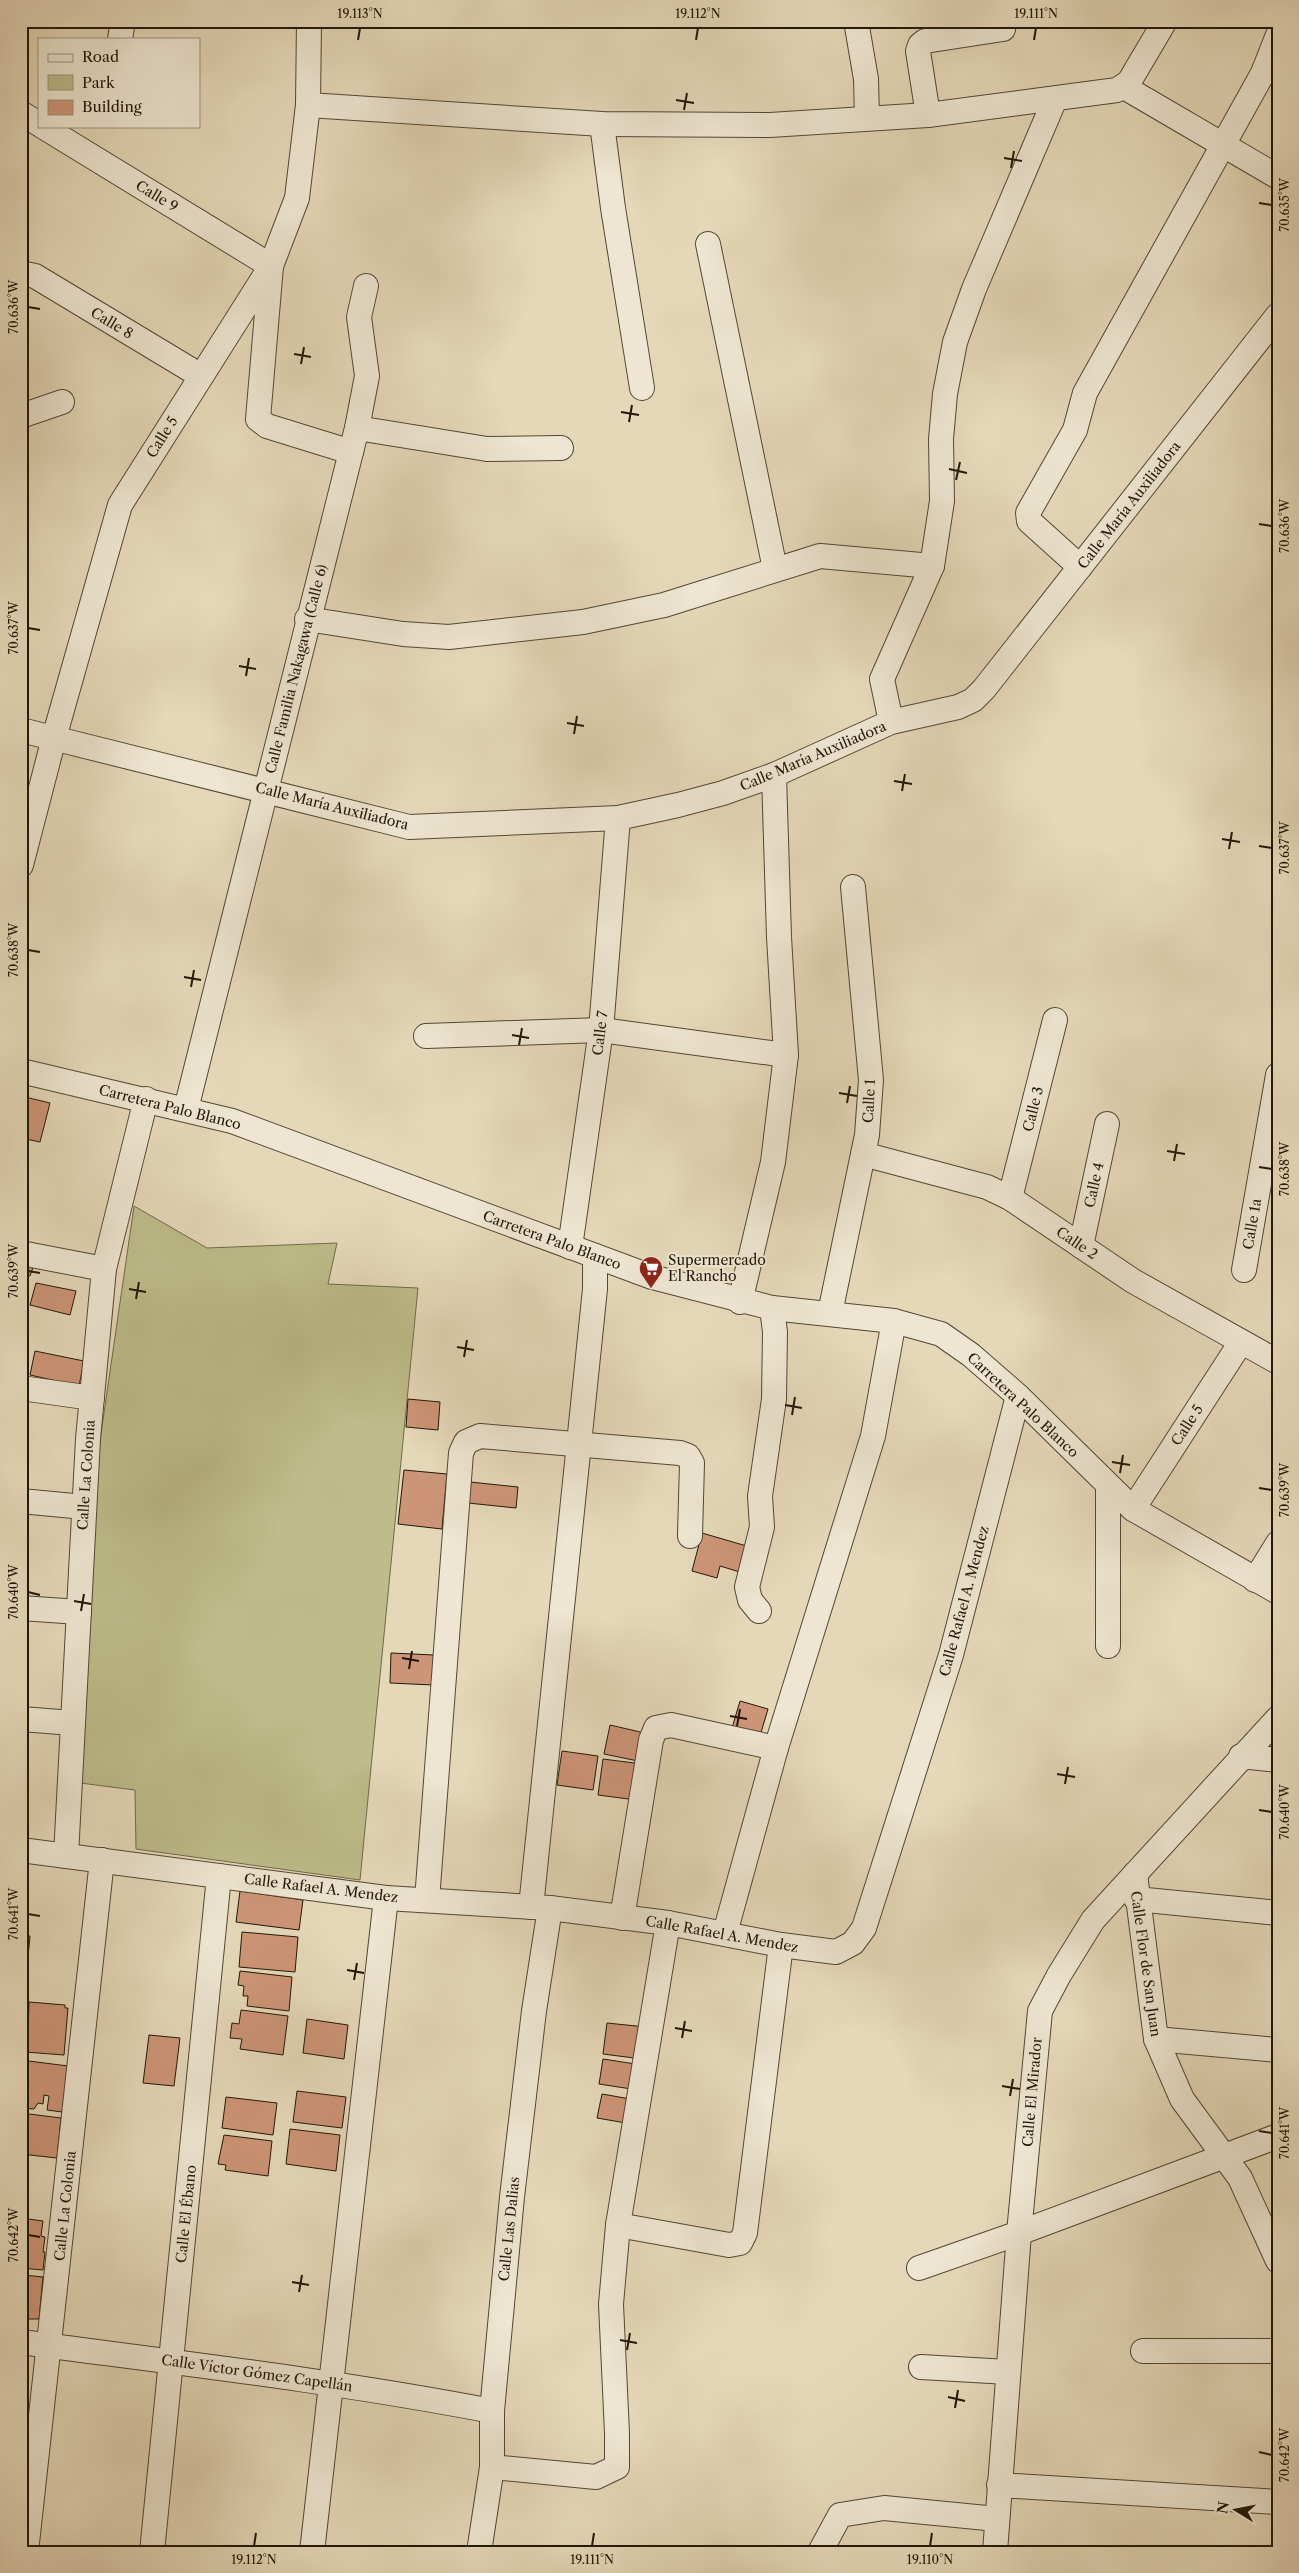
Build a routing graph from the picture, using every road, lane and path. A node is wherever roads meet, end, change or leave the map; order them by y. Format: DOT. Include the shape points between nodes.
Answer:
graph roads {
  1 [pos="123,21"];
  2 [pos="309,21"];
  3 [pos="856,21"];
  4 [pos="1165,21"];
  5 [pos="1003,29"];
  6 [pos="1278,34"];
  7 [pos="120,38"];
  8 [pos="1124,87"];
  9 [pos="1055,99"];
  10 [pos="308,105"];
  11 [pos="21,113"];
  12 [pos="928,115"];
  13 [pos="867,118"];
  14 [pos="38,123"];
  15 [pos="602,124"];
  16 [pos="45,128"];
  17 [pos="1223,145"];
  18 [pos="1278,177"];
  19 [pos="708,244"];
  20 [pos="271,266"];
  21 [pos="21,273"];
  22 [pos="366,286"];
  23 [pos="1278,315"];
  24 [pos="200,376"];
  25 [pos="642,388"];
  26 [pos="62,402"];
  27 [pos="21,416"];
  28 [pos="357,428"];
  29 [pos="561,448"];
  30 [pos="351,452"];
  31 [pos="932,566"];
  32 [pos="1080,567"];
  33 [pos="775,568"];
  34 [pos="307,619"];
  35 [pos="891,722"];
  36 [pos="21,730"];
  37 [pos="54,738"];
  38 [pos="774,775"];
  39 [pos="265,790"];
  40 [pos="618,818"];
  41 [pos="21,865"];
  42 [pos="853,887"];
  43 [pos="1055,1020"];
  44 [pos="601,1030"];
  45 [pos="426,1036"];
  46 [pos="786,1054"];
  47 [pos="21,1071"];
  48 [pos="1278,1075"];
  49 [pos="146,1099"];
  50 [pos="186,1109"];
  51 [pos="1107,1124"];
  52 [pos="863,1154"];
  53 [pos="1269,1182"];
  54 [pos="1010,1198"];
  55 [pos="1081,1246"];
  56 [pos="570,1247"];
  57 [pos="21,1253"];
  58 [pos="595,1256"];
  59 [pos="104,1268"];
  60 [pos="1244,1270"];
  61 [pos="740,1302"];
  62 [pos="772,1308"];
  63 [pos="830,1313"];
  64 [pos="894,1321"];
  65 [pos="1241,1342"];
  66 [pos="1278,1362"];
  67 [pos="21,1388"];
  68 [pos="1018,1396"];
  69 [pos="92,1398"];
  70 [pos="579,1445"];
  71 [pos="1108,1486"];
  72 [pos="21,1500"];
  73 [pos="84,1507"];
  74 [pos="1134,1508"];
  75 [pos="690,1536"];
  76 [pos="1278,1543"];
  77 [pos="1255,1580"];
  78 [pos="1278,1592"];
  79 [pos="21,1608"];
  80 [pos="759,1611"];
  81 [pos="78,1612"];
  82 [pos="1108,1646"];
  83 [pos="1278,1718"];
  84 [pos="21,1719"];
  85 [pos="73,1722"];
  86 [pos="776,1748"];
  87 [pos="1241,1756"];
  88 [pos="1278,1760"];
  89 [pos="21,1850"];
  90 [pos="66,1856"];
  91 [pos="102,1860"];
  92 [pos="1135,1874"];
  93 [pos="219,1876"];
  94 [pos="386,1898"];
  95 [pos="1136,1899"];
  96 [pos="427,1900"];
  97 [pos="540,1907"];
  98 [pos="1278,1913"];
  99 [pos="622,1918"];
  100 [pos="668,1923"];
  101 [pos="725,1933"];
  102 [pos="781,1945"];
  103 [pos="1156,2039"];
  104 [pos="1278,2050"];
  105 [pos="1278,2136"];
  106 [pos="1224,2156"];
  107 [pos="618,2225"];
  108 [pos="1019,2233"];
  109 [pos="1278,2261"];
  110 [pos="920,2268"];
  111 [pos="21,2342"];
  112 [pos="49,2346"];
  113 [pos="1278,2350"];
  114 [pos="1143,2351"];
  115 [pos="171,2361"];
  116 [pos="922,2368"];
  117 [pos="1008,2372"];
  118 [pos="330,2384"];
  119 [pos="492,2411"];
  120 [pos="492,2467"];
  121 [pos="999,2485"];
  122 [pos="1278,2502"];
  123 [pos="997,2519"];
  124 [pos="26,2552"];
  125 [pos="152,2552"];
  126 [pos="312,2552"];
  127 [pos="479,2552"];
  128 [pos="820,2552"];
  129 [pos="995,2552"];
  1 -- 7 [label="street"];
  2 -- 10 [label="street, Calle 5"];
  3 -- 13 [label="street" via="866,80"];
  4 -- 8 [label="street"];
  5 -- 12 [label="street" via="925,41 920,45 918,51"];
  6 -- 17 [label="street" via="1263,73"];
  8 -- 9 [label="street"];
  8 -- 17 [label="street"];
  9 -- 12 [label="street"];
  9 -- 31 [label="street" via="974,289 956,342 945,394 941,438 942,501"];
  10 -- 15 [label="street"];
  10 -- 20 [label="street, Calle 5" via="297,198"];
  11 -- 14 [label="street"];
  12 -- 13 [label="street"];
  13 -- 15 [label="street" via="770,124"];
  15 -- 25 [label="street"];
  16 -- 20 [label="street, Calle 9"];
  17 -- 18 [label="street"];
  17 -- 32 [label="street" via="1085,393 1075,430 1028,513 1029,521"];
  19 -- 33 [label="street"];
  20 -- 24 [label="street, Calle 5"];
  20 -- 30 [label="street" via="258,418 268,426"];
  21 -- 24 [label="street, Calle 8" via="35,276"];
  22 -- 28 [label="street, Calle Familia Nakagawa (Calle 6)" via="359,317 368,376"];
  23 -- 32 [label="street, Calle María Auxiliadora"];
  24 -- 37 [label="street, Calle 5" via="120,505"];
  26 -- 27 [label="street"];
  28 -- 29 [label="street" via="487,449"];
  28 -- 30 [label="street, Calle Familia Nakagawa (Calle 6)"];
  30 -- 34 [label="street, Calle Familia Nakagawa (Calle 6)"];
  31 -- 33 [label="street" via="820,556"];
  31 -- 35 [label="street" via="882,679"];
  32 -- 35 [label="street, Calle María Auxiliadora" via="973,700 958,707"];
  33 -- 34 [label="street" via="664,605 582,622 458,636 403,634"];
  34 -- 39 [label="street, Calle Familia Nakagawa (Calle 6)"];
  35 -- 38 [label="street, Calle María Auxiliadora"];
  36 -- 37 [label="street, Calle María Auxiliadora"];
  37 -- 39 [label="street, Calle María Auxiliadora"];
  37 -- 41 [label="street, Calle 5"];
  38 -- 40 [label="street, Calle María Auxiliadora" via="723,794"];
  38 -- 46 [label="street"];
  39 -- 40 [label="street, Calle María Auxiliadora" via="409,827"];
  39 -- 50 [label="street, Calle Familia Nakagawa (Calle 6)"];
  40 -- 44 [label="street, Calle 7"];
  42 -- 52 [label="street, Calle 1" via="871,1080"];
  43 -- 54 [label="street, Calle 3"];
  44 -- 45 [label="street"];
  44 -- 46 [label="street"];
  44 -- 56 [label="street, Calle 7"];
  46 -- 61 [label="street" via="772,1162"];
  47 -- 49 [label="street, Carretera Palo Blanco"];
  48 -- 53 [label="street, Calle 1a"];
  49 -- 50 [label="street, Carretera Palo Blanco"];
  49 -- 59 [label="street, Calle La Colonia"];
  50 -- 56 [label="street, Carretera Palo Blanco" via="232,1122"];
  51 -- 55 [label="street, Calle 4"];
  52 -- 54 [label="street, Calle 2" via="987,1187"];
  52 -- 63 [label="street, Calle 1"];
  53 -- 60 [label="street, Calle 1a"];
  54 -- 55 [label="street, Calle 2"];
  55 -- 65 [label="street, Calle 2" via="1133,1281"];
  56 -- 58 [label="street, Carretera Palo Blanco"];
  57 -- 59 [label="street"];
  58 -- 61 [label="street, Carretera Palo Blanco" via="652,1278"];
  58 -- 70 [label="street, Calle Las Dalias" via="595,1290"];
  59 -- 69 [label="street, Calle La Colonia"];
  61 -- 62 [label="street, Carretera Palo Blanco"];
  62 -- 63 [label="street, Carretera Palo Blanco"];
  62 -- 80 [label="street" via="776,1359 774,1399 760,1496 762,1527 747,1587 750,1600"];
  63 -- 64 [label="street, Carretera Palo Blanco"];
  64 -- 68 [label="street, Carretera Palo Blanco" via="941,1334"];
  64 -- 86 [label="street" via="873,1436"];
  65 -- 66 [label="street, Calle 2"];
  65 -- 74 [label="street, Calle 5"];
  67 -- 69 [label="street"];
  68 -- 71 [label="street, Carretera Palo Blanco"];
  68 -- 102 [label="street, Calle Rafael A. Mendez" via="951,1655 864,1928 853,1943 836,1952"];
  69 -- 73 [label="street, Calle La Colonia"];
  70 -- 75 [label="street" via="688,1456 692,1463"];
  70 -- 96 [label="street" via="480,1436 466,1442 461,1453"];
  70 -- 97 [label="street, Calle Las Dalias"];
  71 -- 74 [label="street, Carretera Palo Blanco"];
  71 -- 82 [label="street"];
  72 -- 73 [label="street"];
  73 -- 81 [label="street, Calle La Colonia"];
  74 -- 77 [label="street, Carretera Palo Blanco"];
  76 -- 77 [label="street"];
  77 -- 78 [label="street, Carretera Palo Blanco"];
  79 -- 81 [label="street"];
  81 -- 85 [label="street, Calle La Colonia"];
  83 -- 87 [label="street, Calle El Mirador"];
  84 -- 85 [label="street"];
  85 -- 90 [label="street, Calle La Colonia"];
  86 -- 99 [label="street" via="671,1724 656,1728 651,1740"];
  86 -- 101 [label="street"];
  87 -- 88 [label="street"];
  87 -- 92 [label="street, Calle El Mirador"];
  89 -- 90 [label="street, Calle Rafael A. Mendez"];
  90 -- 91 [label="street, Calle Rafael A. Mendez"];
  91 -- 93 [label="street, Calle Rafael A. Mendez"];
  91 -- 112 [label="street, Calle La Colonia"];
  92 -- 95 [label="street, Calle Flor de San Juan"];
  92 -- 108 [label="street, Calle El Mirador" via="1093,1920 1040,2011"];
  93 -- 94 [label="street, Calle Rafael A. Mendez"];
  93 -- 115 [label="street, Calle El Ébano"];
  94 -- 96 [label="street, Calle Rafael A. Mendez"];
  94 -- 118 [label="street"];
  95 -- 98 [label="street"];
  95 -- 103 [label="street, Calle Flor de San Juan"];
  96 -- 97 [label="street, Calle Rafael A. Mendez"];
  97 -- 99 [label="street, Calle Rafael A. Mendez"];
  97 -- 119 [label="street, Calle Las Dalias"];
  99 -- 100 [label="street, Calle Rafael A. Mendez"];
  100 -- 101 [label="street, Calle Rafael A. Mendez"];
  100 -- 107 [label="street"];
  101 -- 102 [label="street, Calle Rafael A. Mendez"];
  102 -- 107 [label="street" via="745,2232 740,2243 729,2246"];
  103 -- 104 [label="street"];
  103 -- 106 [label="street, Calle Flor de San Juan" via="1182,2099"];
  105 -- 106 [label="street"];
  106 -- 108 [label="street"];
  106 -- 109 [label="street, Calle Flor de San Juan" via="1240,2178"];
  107 -- 120 [label="street" via="611,2304 617,2467 596,2477"];
  108 -- 110 [label="street"];
  108 -- 117 [label="street, Calle El Mirador"];
  111 -- 112 [label="street, Calle Víctor Gómez Capellán"];
  112 -- 115 [label="street, Calle Víctor Gómez Capellán"];
  112 -- 124 [label="street, Calle La Colonia"];
  113 -- 114 [label="street"];
  115 -- 118 [label="street, Calle Víctor Gómez Capellán"];
  115 -- 125 [label="street, Calle El Ébano"];
  116 -- 117 [label="street"];
  117 -- 121 [label="street, Calle El Mirador"];
  118 -- 119 [label="street, Calle Víctor Gómez Capellán"];
  118 -- 126 [label="street"];
  119 -- 120 [label="street, Calle Las Dalias"];
  120 -- 127 [label="street, Calle Las Dalias"];
  121 -- 122 [label="street"];
  121 -- 123 [label="street, Calle El Mirador"];
  123 -- 128 [label="street" via="884,2508 840,2515"];
  123 -- 129 [label="street, Calle El Mirador"];
}
